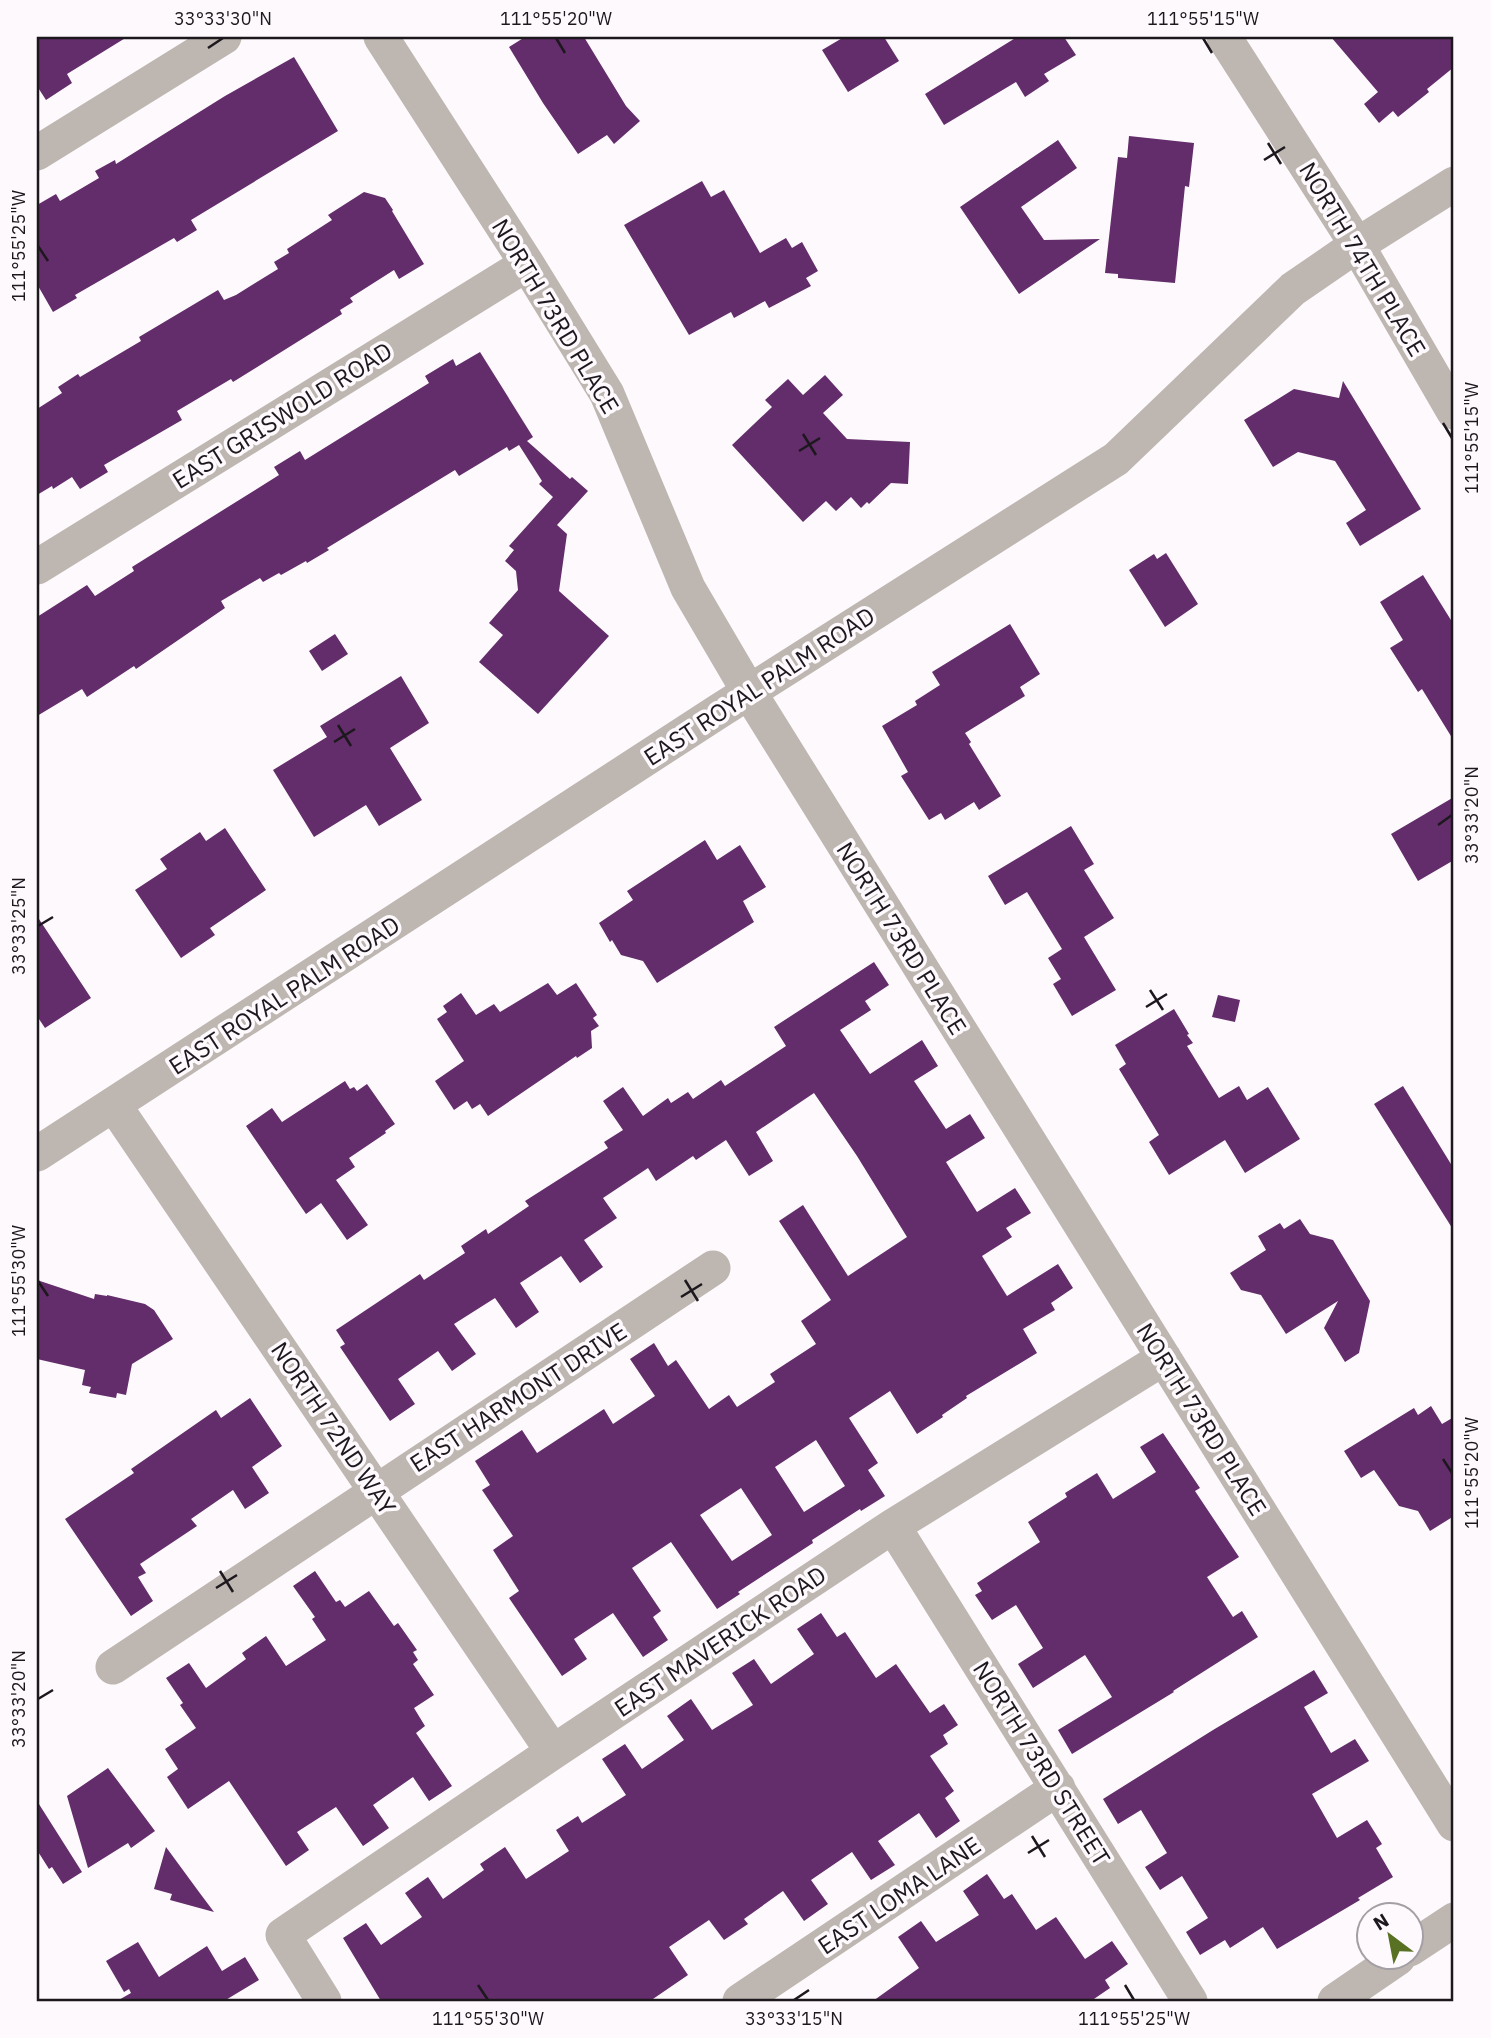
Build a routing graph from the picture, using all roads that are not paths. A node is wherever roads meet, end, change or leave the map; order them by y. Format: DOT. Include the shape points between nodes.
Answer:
graph roads {
  1 [pos="224,37"];
  2 [pos="381,37"];
  3 [pos="1224,37"];
  4 [pos="37,153"];
  5 [pos="1454,184"];
  6 [pos="1357,245"];
  7 [pos="527,264"];
  8 [pos="1454,412"];
  9 [pos="37,567"];
  10 [pos="749,692"];
  11 [pos="114,1105"];
  12 [pos="37,1154"];
  13 [pos="713,1268"];
  14 [pos="1164,1358"];
  15 [pos="376,1491"];
  16 [pos="892,1526"];
  17 [pos="113,1667"];
  18 [pos="553,1752"];
  19 [pos="1058,1788"];
  20 [pos="1454,1824"];
  21 [pos="1454,1920"];
  22 [pos="1424,1940"];
  23 [pos="1377,1972"];
  24 [pos="324,2001"];
  25 [pos="740,2001"];
  26 [pos="1190,2001"];
  27 [pos="1335,2001"];
  1 -- 4 [label="street"];
  2 -- 7 [label="street, NORTH 73RD PLACE"];
  3 -- 6 [label="street, NORTH 74TH PLACE"];
  5 -- 6 [label="street, EAST ROYAL PALM ROAD"];
  6 -- 8 [label="street, NORTH 74TH PLACE"];
  6 -- 10 [label="street, EAST ROYAL PALM ROAD" via="1293,289 1116,459"];
  7 -- 9 [label="street, EAST GRISWOLD ROAD"];
  7 -- 10 [label="street, NORTH 73RD PLACE" via="607,394 688,588"];
  10 -- 11 [label="street, EAST ROYAL PALM ROAD"];
  10 -- 14 [label="street, NORTH 73RD PLACE"];
  11 -- 12 [label="street, EAST ROYAL PALM ROAD"];
  11 -- 15 [label="street, NORTH 72ND WAY"];
  13 -- 15 [label="street, EAST HARMONT DRIVE"];
  14 -- 16 [label="street, EAST MAVERICK ROAD"];
  14 -- 20 [label="street, NORTH 73RD PLACE"];
  15 -- 17 [label="street, EAST HARMONT DRIVE"];
  15 -- 18 [label="street, NORTH 72ND WAY"];
  16 -- 18 [label="street, EAST MAVERICK ROAD"];
  16 -- 19 [label="street, NORTH 73RD STREET"];
  18 -- 24 [label="street, EAST MAVERICK ROAD" via="283,1935"];
  19 -- 25 [label="street, EAST LOMA LANE"];
  19 -- 26 [label="street, NORTH 73RD STREET"];
  21 -- 22 [label="street"];
  23 -- 27 [label="street"];
}
